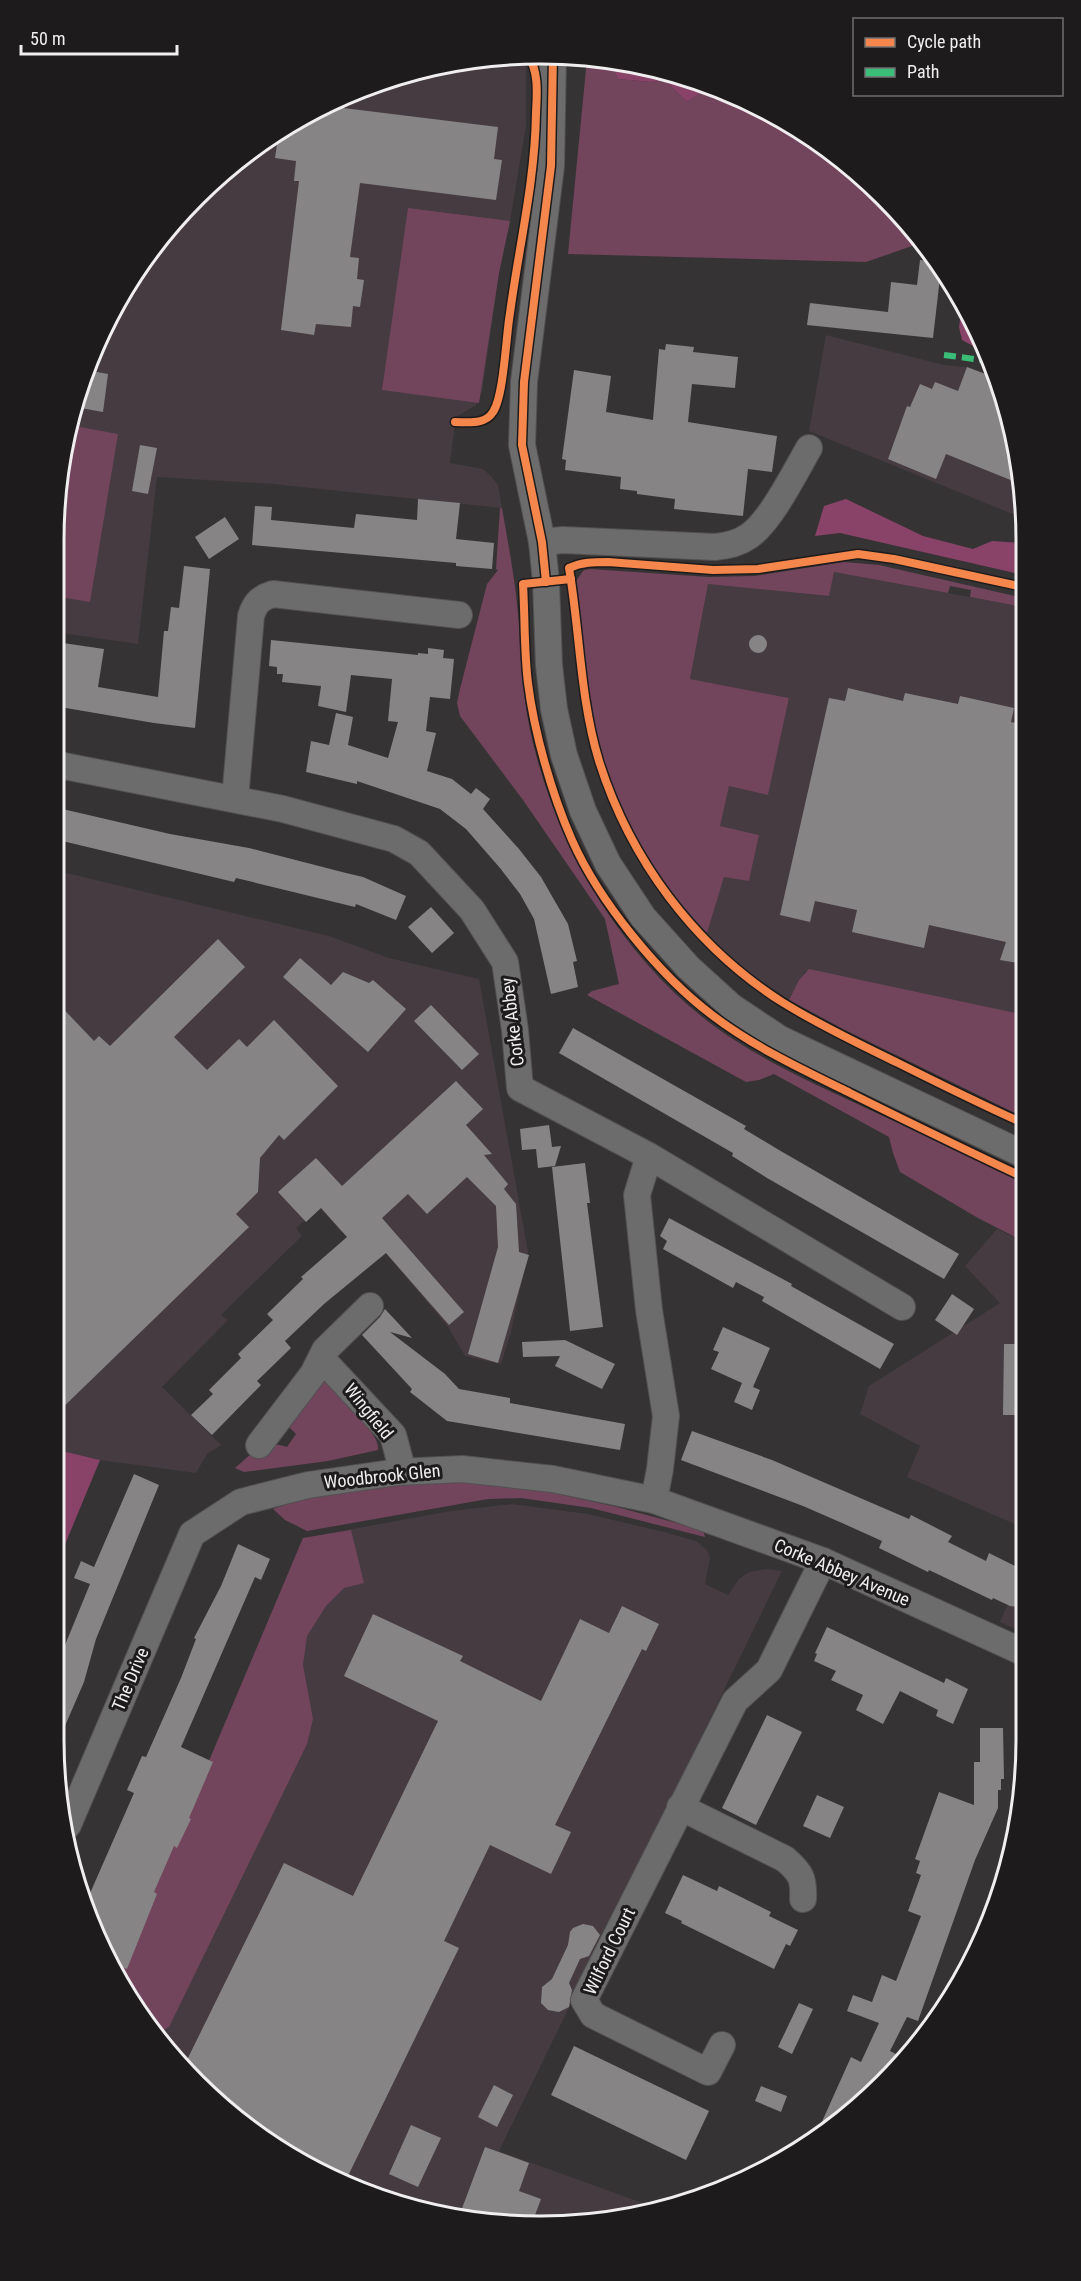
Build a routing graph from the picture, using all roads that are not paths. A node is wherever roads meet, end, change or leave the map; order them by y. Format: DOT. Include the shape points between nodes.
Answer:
graph roads {
  1 [pos="553,65"];
  2 [pos="809,448"];
  3 [pos="542,542"];
  4 [pos="459,615"];
  5 [pos="64,766"];
  6 [pos="235,798"];
  7 [pos="1016,1151"];
  8 [pos="649,1156"];
  9 [pos="370,1306"];
  10 [pos="902,1307"];
  11 [pos="322,1359"];
  12 [pos="273,1438"];
  13 [pos="398,1472"];
  14 [pos="654,1500"];
  15 [pos="192,1534"];
  16 [pos="823,1561"];
  17 [pos="1016,1649"];
  18 [pos="680,1807"];
  19 [pos="71,1817"];
  20 [pos="803,1899"];
  21 [pos="722,2045"];
  1 -- 3 [label="street" via="551,166 521,431"];
  2 -- 3 [label="street" via="774,507 756,530 735,543 715,547"];
  3 -- 7 [label="street" via="549,665 564,755 583,811 608,864 643,917 688,967 732,1007 780,1039"];
  4 -- 6 [label="street" via="273,594 262,597 251,616"];
  5 -- 6 [label="street, Corke Abbey"];
  6 -- 8 [label="street, Corke Abbey" via="394,839 426,859 472,910 505,962 520,1088"];
  8 -- 10 [label="street, Corke Abbey"];
  8 -- 14 [label="street" via="637,1195 649,1310 666,1416"];
  9 -- 11 [label="street" via="325,1350"];
  11 -- 12 [label="street"];
  11 -- 13 [label="street, Wingfield" via="393,1435 400,1461"];
  13 -- 14 [label="street, Woodbrook Glen" via="462,1469 523,1475"];
  13 -- 15 [label="street, Woodbrook Glen" via="308,1485 241,1502"];
  14 -- 16 [label="street, Corke Abbey Avenue"];
  15 -- 19 [label="street, The Drive"];
  16 -- 17 [label="street, Corke Abbey Avenue"];
  16 -- 18 [label="street, Wilford Court" via="769,1670 735,1701"];
  18 -- 20 [label="street" via="786,1860 798,1870 804,1884"];
  18 -- 21 [label="street, Wilford Court" via="585,2000 592,2015 708,2072"];
}
